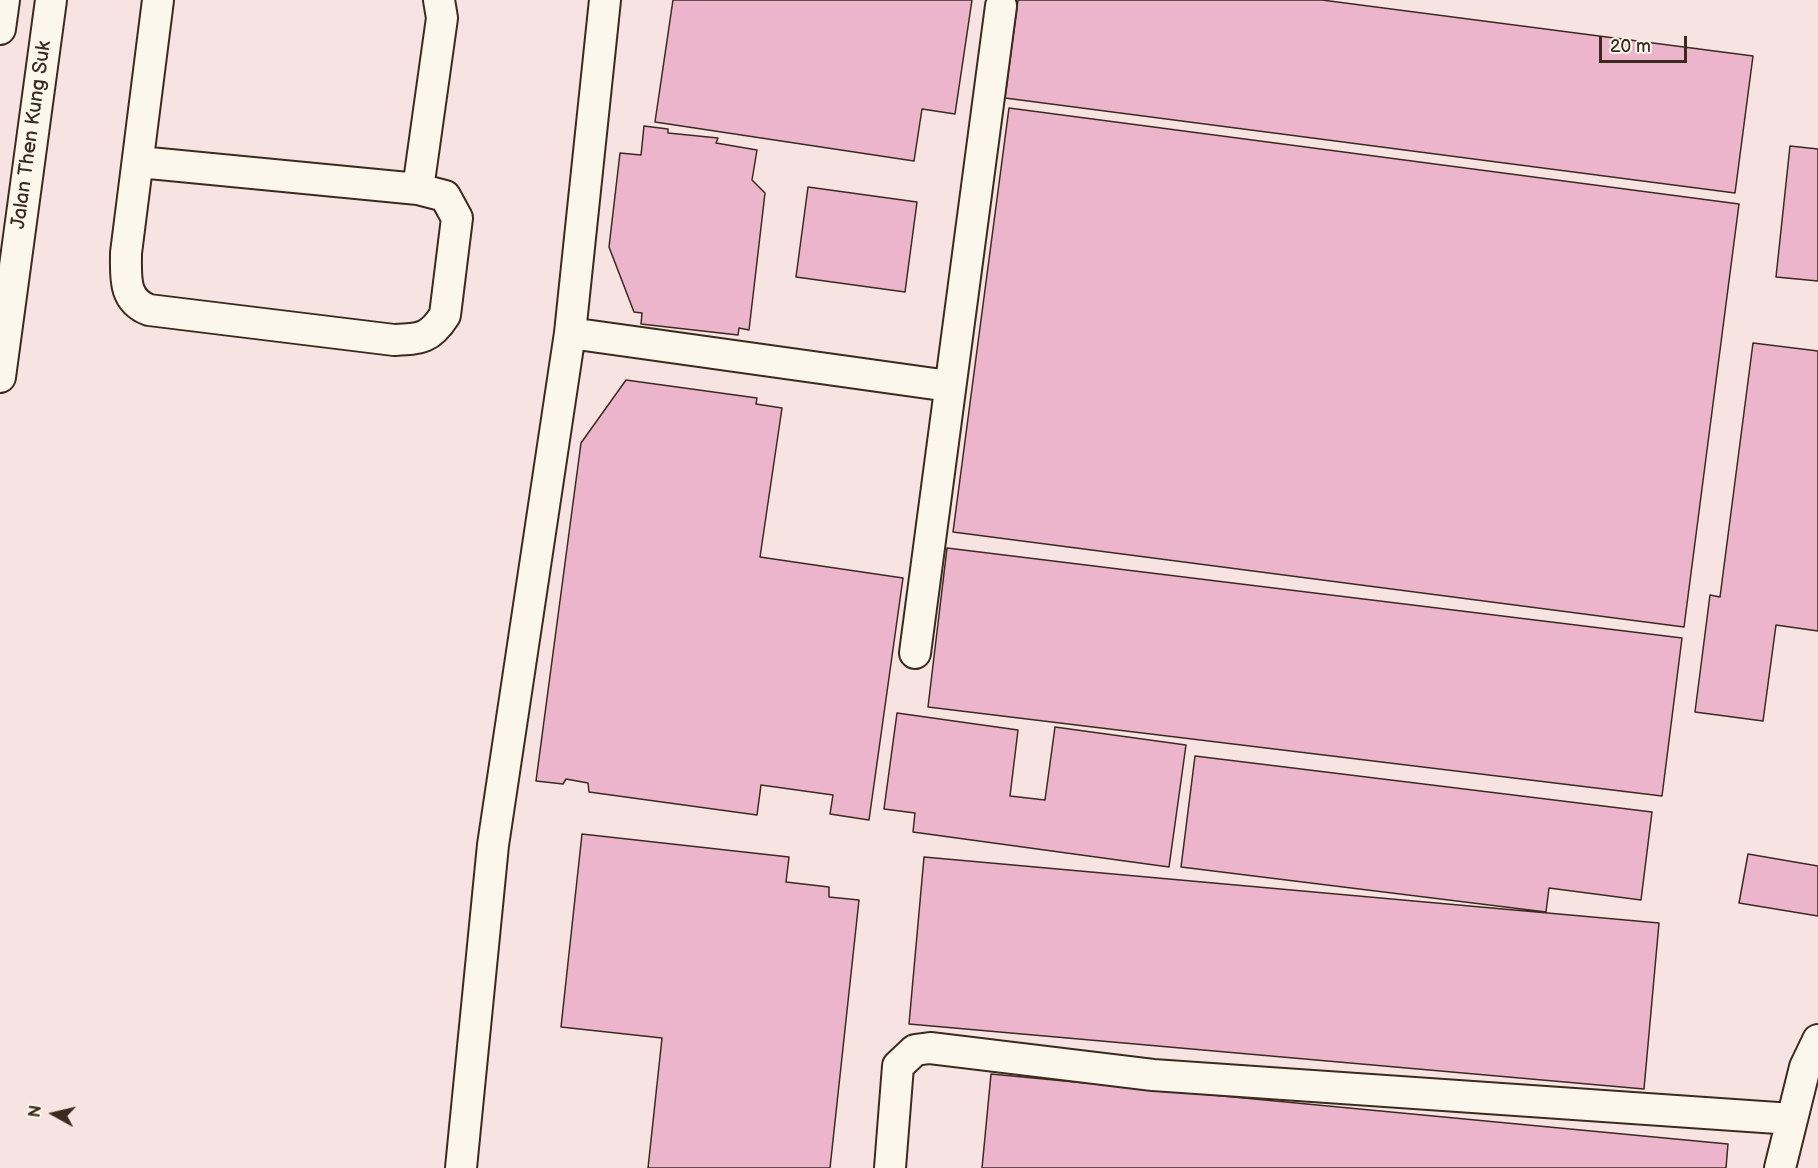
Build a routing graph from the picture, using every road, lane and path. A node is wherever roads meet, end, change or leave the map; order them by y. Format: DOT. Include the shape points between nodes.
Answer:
graph roads {
  1 [pos="4,0"];
  2 [pos="51,0"];
  3 [pos="158,0"];
  4 [pos="439,0"];
  5 [pos="605,0"];
  6 [pos="1001,6"];
  7 [pos="0,29"];
  8 [pos="139,162"];
  9 [pos="418,189"];
  10 [pos="12,195"];
  11 [pos="570,333"];
  12 [pos="0,377"];
  13 [pos="949,386"];
  14 [pos="915,653"];
  15 [pos="1818,1040"];
  16 [pos="1792,1119"];
  17 [pos="461,1168"];
  18 [pos="890,1168"];
  19 [pos="1780,1168"];
  1 -- 7 [label="street"];
  2 -- 10 [label="street, Jalan Then Kung Suk"];
  3 -- 8 [label="street"];
  4 -- 9 [label="street" via="442,18"];
  5 -- 11 [label="street"];
  6 -- 13 [label="street"];
  8 -- 9 [label="street"];
  8 -- 9 [label="street" via="126,253 126,281 130,296 138,305 149,310 394,340 422,339 437,329 445,315 457,218 445,196"];
  10 -- 12 [label="street, Jalan Then Kung Suk"];
  11 -- 13 [label="street"];
  11 -- 17 [label="street" via="493,845"];
  13 -- 14 [label="street"];
  15 -- 16 [label="street" via="1805,1067"];
  16 -- 18 [label="street" via="1153,1075 930,1048 915,1050 898,1066"];
  16 -- 19 [label="street"];
}
